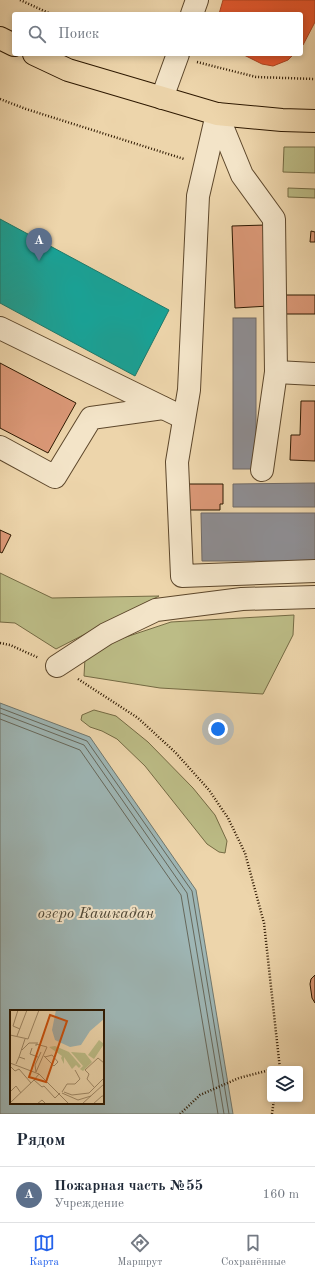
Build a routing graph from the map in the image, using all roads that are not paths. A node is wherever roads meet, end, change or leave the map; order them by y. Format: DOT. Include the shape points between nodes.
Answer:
graph roads {
  1 [pos="197,0"];
  2 [pos="193,12"];
  3 [pos="0,38"];
  4 [pos="12,44"];
  5 [pos="38,56"];
  6 [pos="177,56"];
  7 [pos="162,98"];
  8 [pos="217,114"];
  9 [pos="315,121"];
  10 [pos="0,328"];
  11 [pos="276,372"];
  12 [pos="315,374"];
  13 [pos="163,408"];
  14 [pos="184,418"];
  15 [pos="0,448"];
  16 [pos="262,470"];
  17 [pos="315,571"];
  18 [pos="315,597"];
  19 [pos="57,666"];
  1 -- 2 [label="lane"];
  3 -- 4 [label="main road"];
  5 -- 7 [label="main road" via="68,70"];
  6 -- 7 [label="lane"];
  7 -- 8 [label="main road"];
  8 -- 9 [label="main road"];
  8 -- 11 [label="lane" via="242,174 274,219"];
  8 -- 14 [label="lane" via="198,196 189,390"];
  10 -- 13 [label="lane"];
  11 -- 12 [label="lane"];
  11 -- 16 [label="lane"];
  13 -- 14 [label="lane"];
  13 -- 15 [label="lane" via="91,418 55,477"];
  14 -- 17 [label="lane" via="177,462 182,576"];
  18 -- 19 [label="lane" via="242,599 156,610 106,634"];
}
